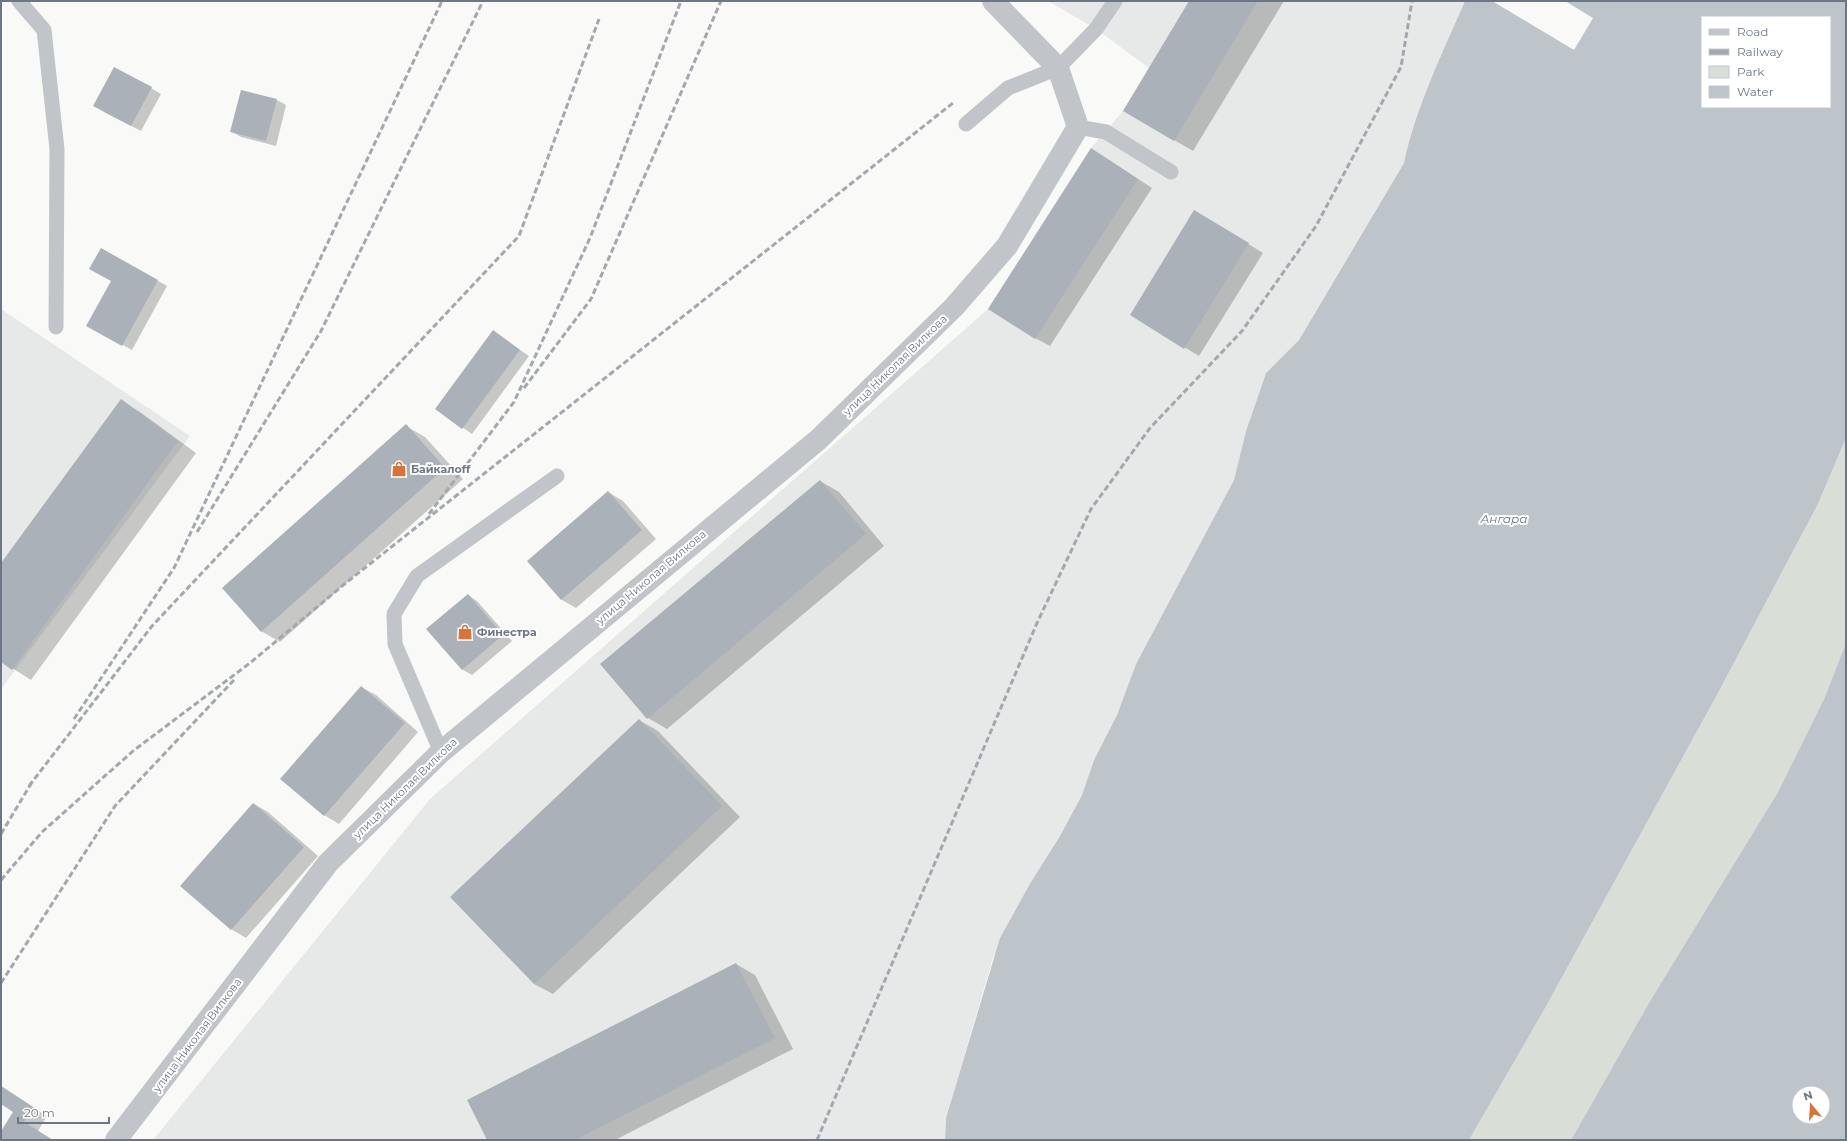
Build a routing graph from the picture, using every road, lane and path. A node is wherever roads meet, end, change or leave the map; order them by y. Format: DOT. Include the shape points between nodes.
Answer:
graph roads {
  1 [pos="19,1"];
  2 [pos="993,1"];
  3 [pos="1115,1"];
  4 [pos="1058,68"];
  5 [pos="966,124"];
  6 [pos="1078,127"];
  7 [pos="1171,172"];
  8 [pos="56,327"];
  9 [pos="557,476"];
  10 [pos="440,752"];
  11 [pos="116,1140"];
  1 -- 8 [label="lane" via="44,30 57,149"];
  2 -- 4 [label="street"];
  3 -- 4 [label="lane" via="1096,29"];
  4 -- 5 [label="lane" via="1008,88"];
  4 -- 6 [label="street"];
  6 -- 7 [label="lane" via="1106,132"];
  6 -- 10 [label="street, улица Николая Вилкова" via="1007,246 949,313 819,438"];
  9 -- 10 [label="lane" via="417,576 394,614 395,644"];
  10 -- 11 [label="street, улица Николая Вилкова" via="328,863"];
}
